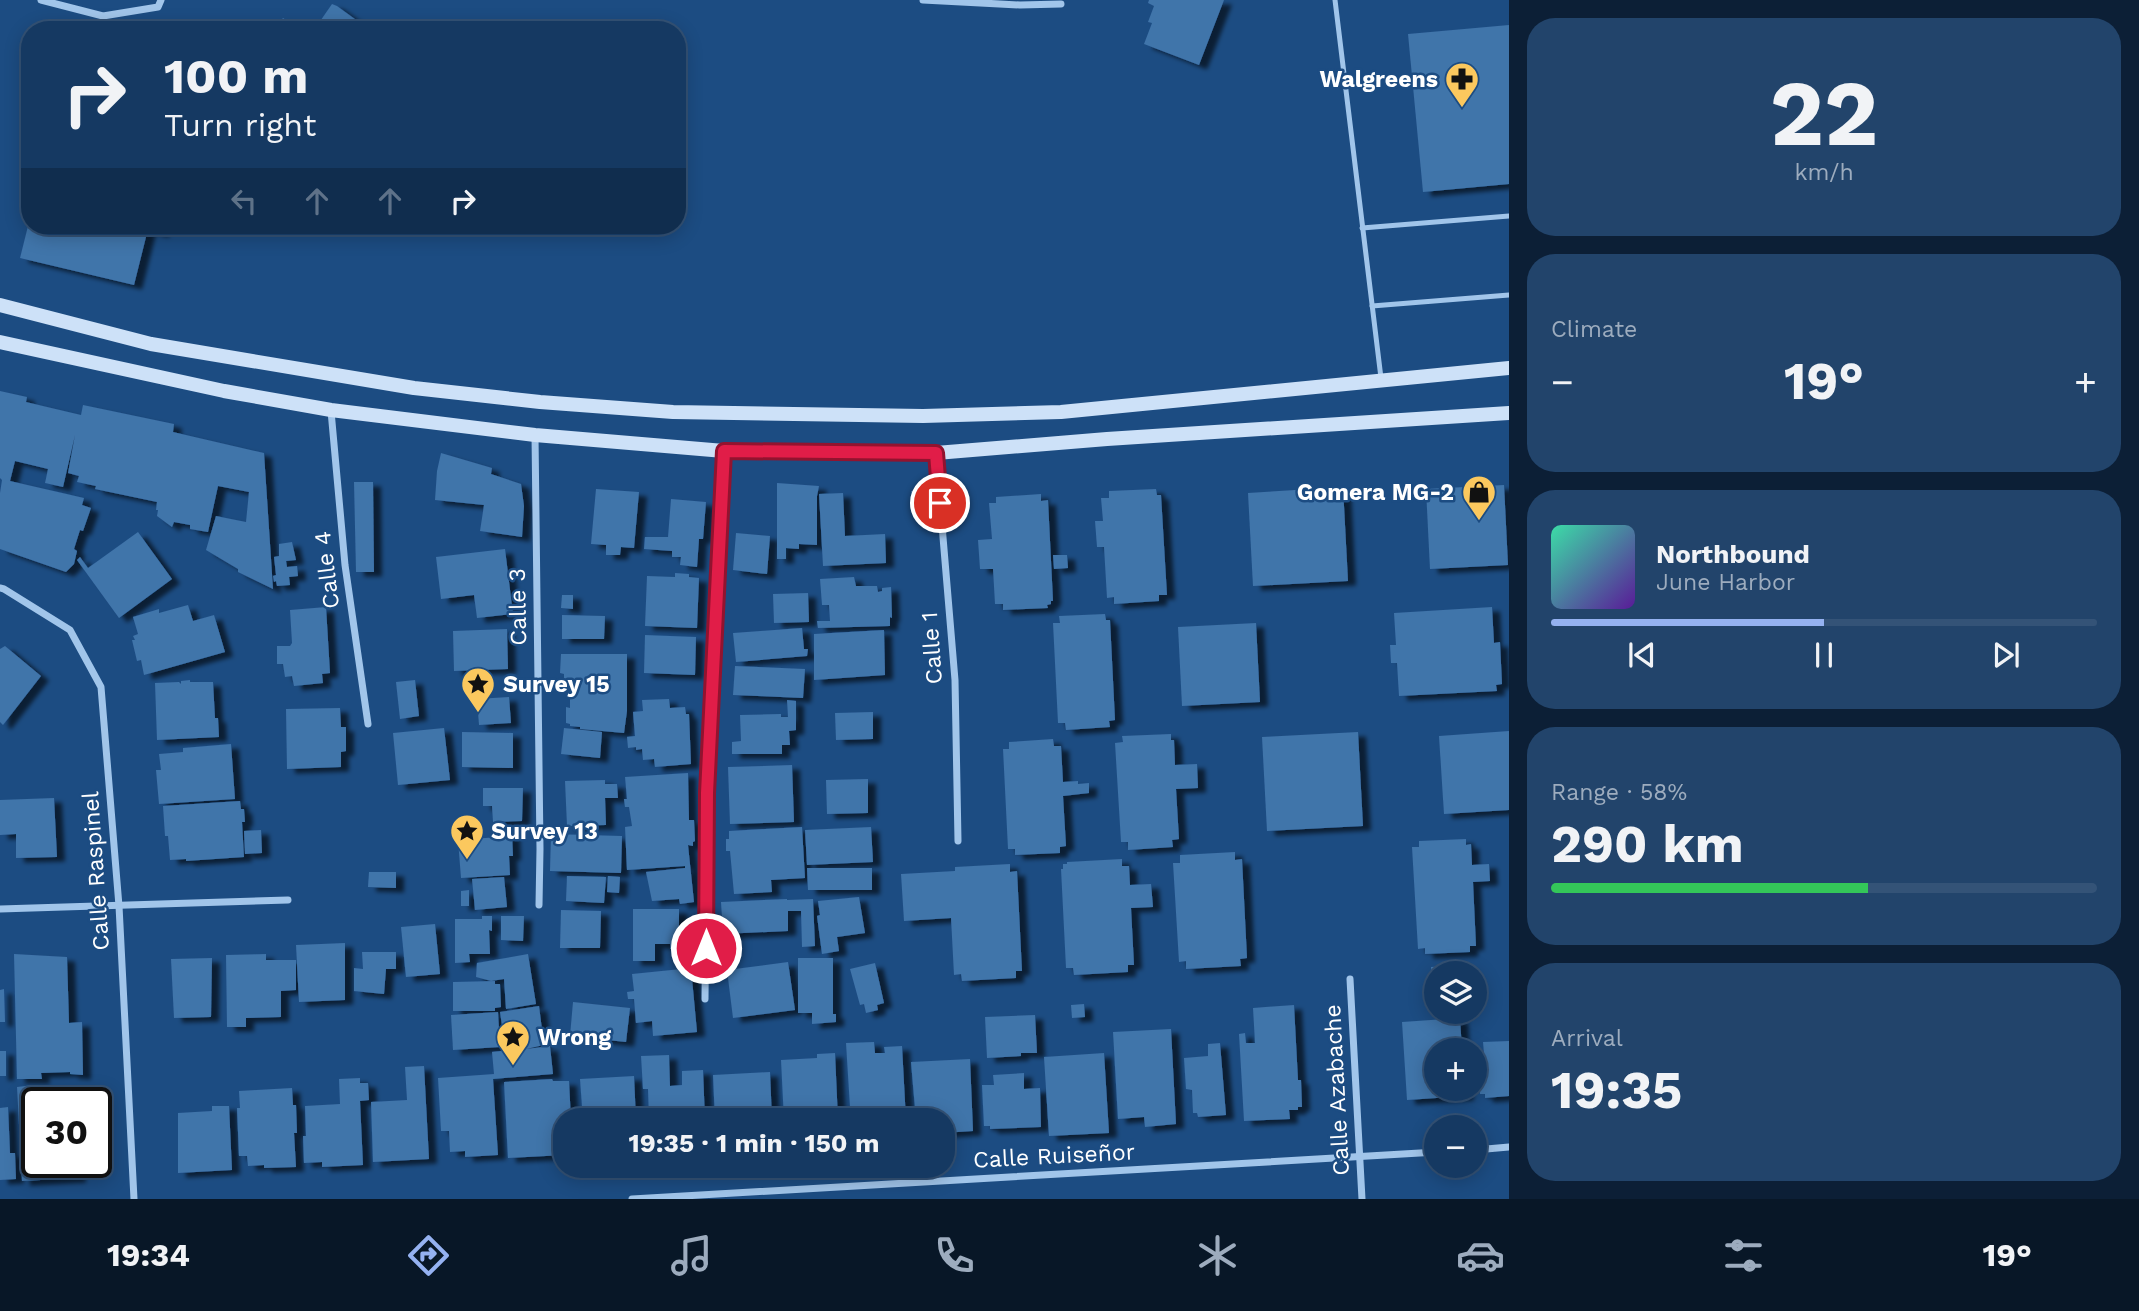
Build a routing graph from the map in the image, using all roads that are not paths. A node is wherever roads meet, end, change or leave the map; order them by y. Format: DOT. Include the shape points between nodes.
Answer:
graph roads {
  1 [pos="41,0"];
  2 [pos="161,0"];
  3 [pos="923,0"];
  4 [pos="1335,0"];
  5 [pos="1061,4"];
  6 [pos="1509,216"];
  7 [pos="1362,228"];
  8 [pos="1509,295"];
  9 [pos="0,305"];
  10 [pos="1372,306"];
  11 [pos="0,342"];
  12 [pos="1509,368"];
  13 [pos="1381,381"];
  14 [pos="331,410"];
  15 [pos="1509,414"];
  16 [pos="535,435"];
  17 [pos="724,451"];
  18 [pos="936,453"];
  19 [pos="0,589"];
  20 [pos="368,724"];
  21 [pos="958,841"];
  22 [pos="288,900"];
  23 [pos="538,905"];
  24 [pos="119,906"];
  25 [pos="0,909"];
  26 [pos="1350,979"];
  27 [pos="705,999"];
  28 [pos="1509,1147"];
  29 [pos="1487,1149"];
  30 [pos="1424,1153"];
  31 [pos="1359,1157"];
  32 [pos="134,1199"];
  33 [pos="632,1199"];
  34 [pos="1362,1199"];
  1 -- 2 [label="street" via="103,16 158,7"];
  3 -- 5 [label="street"];
  4 -- 7 [label="lane"];
  6 -- 7 [label="lane"];
  7 -- 10 [label="lane"];
  8 -- 10 [label="lane"];
  9 -- 13 [label="street" via="150,344 401,386 673,412 923,416 1061,412"];
  10 -- 13 [label="lane"];
  11 -- 14 [label="street"];
  12 -- 13 [label="street"];
  14 -- 16 [label="street"];
  14 -- 20 [label="street, Calle 4" via="345,565"];
  15 -- 18 [label="street"];
  16 -- 17 [label="street"];
  16 -- 23 [label="street, Calle 3"];
  17 -- 18 [label="street"];
  17 -- 27 [label="street" via="707,793"];
  18 -- 21 [label="street, Calle 1" via="954,680"];
  19 -- 24 [label="street, Calle Raspinel" via="70,630 101,687"];
  22 -- 24 [label="street"];
  24 -- 25 [label="street"];
  24 -- 32 [label="street, Calle Raspinel"];
  26 -- 31 [label="street, Calle Azabache"];
  28 -- 29 [label="street"];
  30 -- 31 [label="street, Calle Ruiseñor"];
  31 -- 33 [label="street, Calle Ruiseñor"];
  31 -- 34 [label="street, Calle Azabache"];
}
